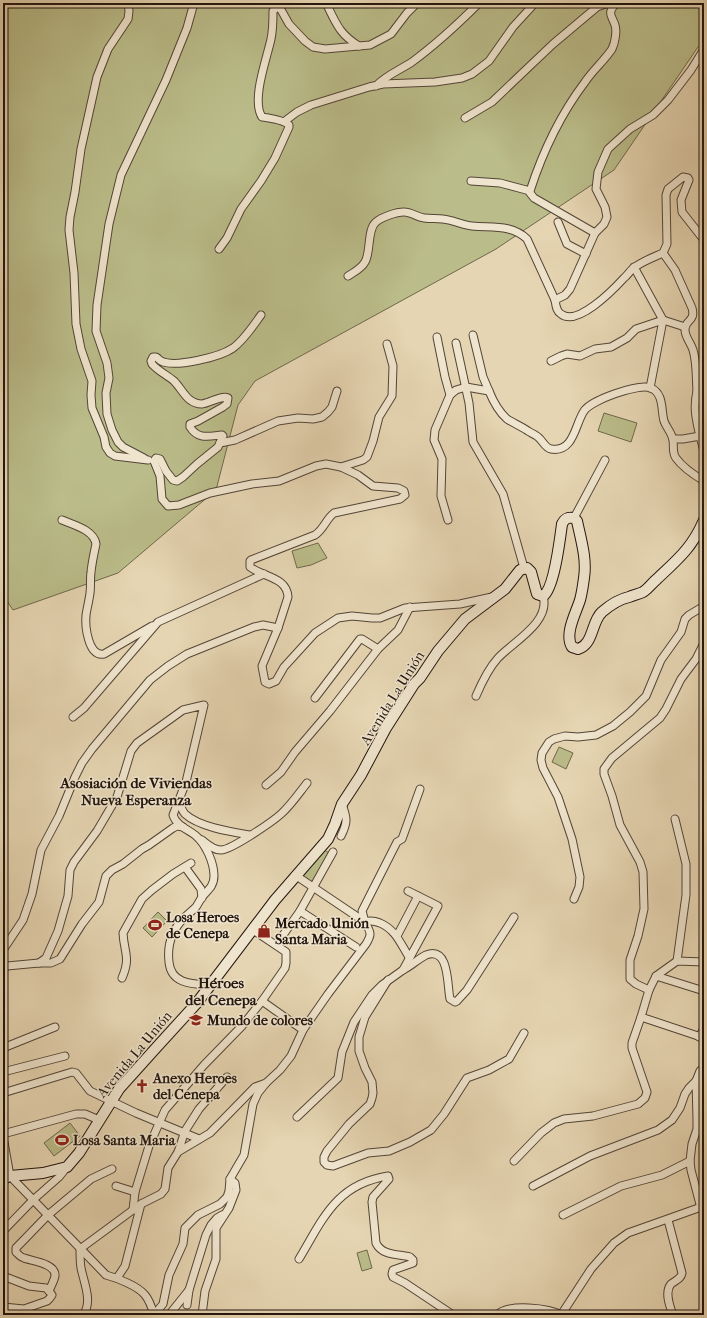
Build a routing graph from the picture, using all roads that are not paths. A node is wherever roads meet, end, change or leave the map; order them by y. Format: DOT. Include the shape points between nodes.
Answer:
graph roads {
  1 [pos="128,3"];
  2 [pos="194,3"];
  3 [pos="326,3"];
  4 [pos="417,3"];
  5 [pos="479,3"];
  6 [pos="535,3"];
  7 [pos="616,3"];
  8 [pos="359,47"];
  9 [pos="704,50"];
  10 [pos="376,86"];
  11 [pos="465,118"];
  12 [pos="285,121"];
  13 [pos="471,181"];
  14 [pos="530,191"];
  15 [pos="558,222"];
  16 [pos="595,233"];
  17 [pos="704,240"];
  18 [pos="218,249"];
  19 [pos="663,253"];
  20 [pos="586,254"];
  21 [pos="634,267"];
  22 [pos="348,276"];
  23 [pos="555,300"];
  24 [pos="261,315"];
  25 [pos="663,320"];
  26 [pos="685,327"];
  27 [pos="473,334"];
  28 [pos="437,337"];
  29 [pos="456,343"];
  30 [pos="387,344"];
  31 [pos="551,361"];
  32 [pos="704,373"];
  33 [pos="466,387"];
  34 [pos="650,388"];
  35 [pos="489,391"];
  36 [pos="697,391"];
  37 [pos="337,392"];
  38 [pos="450,395"];
  39 [pos="704,425"];
  40 [pos="700,436"];
  41 [pos="673,439"];
  42 [pos="220,443"];
  43 [pos="704,451"];
  44 [pos="151,460"];
  45 [pos="605,460"];
  46 [pos="341,466"];
  47 [pos="704,481"];
  48 [pos="574,518"];
  49 [pos="62,520"];
  50 [pos="448,520"];
  51 [pos="704,520"];
  52 [pos="524,568"];
  53 [pos="264,574"];
  54 [pos="496,596"];
  55 [pos="543,596"];
  56 [pos="704,606"];
  57 [pos="410,607"];
  58 [pos="158,622"];
  59 [pos="278,628"];
  60 [pos="704,643"];
  61 [pos="378,649"];
  62 [pos="476,696"];
  63 [pos="315,698"];
  64 [pos="73,717"];
  65 [pos="307,783"];
  66 [pos="266,785"];
  67 [pos="420,789"];
  68 [pos="179,803"];
  69 [pos="342,804"];
  70 [pos="675,819"];
  71 [pos="183,827"];
  72 [pos="250,835"];
  73 [pos="197,836"];
  74 [pos="341,836"];
  75 [pos="334,852"];
  76 [pos="295,876"];
  77 [pos="314,888"];
  78 [pos="408,891"];
  79 [pos="418,896"];
  80 [pos="202,898"];
  81 [pos="574,900"];
  82 [pos="300,911"];
  83 [pos="514,917"];
  84 [pos="365,922"];
  85 [pos="253,930"];
  86 [pos="397,936"];
  87 [pos="276,945"];
  88 [pos="356,947"];
  89 [pos="3,950"];
  90 [pos="410,957"];
  91 [pos="677,961"];
  92 [pos="704,962"];
  93 [pos="39,963"];
  94 [pos="4,965"];
  95 [pos="403,970"];
  96 [pos="656,976"];
  97 [pos="122,978"];
  98 [pos="388,980"];
  99 [pos="209,985"];
  100 [pos="649,990"];
  101 [pos="704,991"];
  102 [pos="262,1001"];
  103 [pos="642,1017"];
  104 [pos="55,1027"];
  105 [pos="704,1029"];
  106 [pos="303,1030"];
  107 [pos="524,1033"];
  108 [pos="702,1038"];
  109 [pos="3,1048"];
  110 [pos="65,1056"];
  111 [pos="704,1067"];
  112 [pos="3,1072"];
  113 [pos="227,1077"];
  114 [pos="696,1081"];
  115 [pos="266,1083"];
  116 [pos="3,1093"];
  117 [pos="111,1101"];
  118 [pos="297,1117"];
  119 [pos="99,1120"];
  120 [pos="159,1122"];
  121 [pos="184,1133"];
  122 [pos="3,1134"];
  123 [pos="199,1139"];
  124 [pos="4,1142"];
  125 [pos="178,1152"];
  126 [pos="514,1161"];
  127 [pos="690,1161"];
  128 [pos="67,1167"];
  129 [pos="112,1169"];
  130 [pos="6,1178"];
  131 [pos="230,1179"];
  132 [pos="116,1186"];
  133 [pos="533,1186"];
  134 [pos="135,1192"];
  135 [pos="33,1200"];
  136 [pos="141,1204"];
  137 [pos="702,1207"];
  138 [pos="133,1210"];
  139 [pos="226,1213"];
  140 [pos="48,1215"];
  141 [pos="563,1215"];
  142 [pos="668,1220"];
  143 [pos="3,1231"];
  144 [pos="80,1249"];
  145 [pos="299,1259"];
  146 [pos="3,1276"];
  147 [pos="117,1278"];
  148 [pos="189,1290"];
  149 [pos="50,1291"];
  150 [pos="187,1305"];
  151 [pos="3,1307"];
  152 [pos="24,1309"];
  153 [pos="18,1315"];
  154 [pos="83,1315"];
  155 [pos="154,1315"];
  156 [pos="169,1315"];
  157 [pos="202,1315"];
  158 [pos="453,1315"];
  159 [pos="497,1315"];
  160 [pos="562,1315"];
  161 [pos="673,1315"];
  1 -- 44 [label="street" via="128,19 108,49 97,77 81,149 69,230 76,324 92,381 92,408 110,453 115,456"];
  2 -- 44 [label="street" via="166,80 121,175 108,224 97,305 96,332 107,363 107,414 112,430 123,447"];
  3 -- 8 [label="street" via="342,34"];
  4 -- 8 [label="street" via="391,34"];
  5 -- 10 [label="street" via="424,53 382,79"];
  6 -- 10 [label="street" via="513,27 489,61 472,74 451,80"];
  7 -- 11 [label="street" via="597,7 553,44 492,102"];
  7 -- 14 [label="street" via="610,14 615,25 612,47 560,118"];
  8 -- 12 [label="street" via="313,47 289,24 280,8 273,11 273,27 258,93 258,106 262,117"];
  9 -- 16 [label="street" via="692,70 653,116 630,129 608,149 598,172 596,189 606,217 604,224"];
  10 -- 12 [label="street" via="311,105"];
  12 -- 18 [label="street" via="289,127 275,158"];
  13 -- 14 [label="street" via="500,183"];
  14 -- 16 [label="street" via="534,198"];
  15 -- 20 [label="street" via="567,244"];
  16 -- 20 [label="street"];
  17 -- 19 [label="street" via="682,212 681,200 689,180 683,177 668,189 666,195 667,244"];
  19 -- 21 [label="street"];
  19 -- 26 [label="street" via="675,270 694,313"];
  20 -- 23 [label="street" via="570,289"];
  21 -- 23 [label="street" via="588,311 566,317 557,310"];
  21 -- 25 [label="street"];
  22 -- 23 [label="street" via="365,262 372,225 383,218 403,212 472,226 496,226 522,234 527,239"];
  24 -- 42 [label="street" via="234,348 223,353 186,363 176,364 161,361 156,357 151,361 156,369 174,382 189,400 197,404 228,398 227,404 193,422 190,428 199,436 222,435"];
  25 -- 26 [label="street"];
  25 -- 31 [label="street" via="636,329 627,338 611,347 595,349 580,356 567,354"];
  25 -- 34 [label="street"];
  26 -- 36 [label="street" via="694,352"];
  27 -- 35 [label="street"];
  28 -- 38 [label="street"];
  29 -- 33 [label="street"];
  30 -- 46 [label="street" via="393,366 392,396 379,417 367,457"];
  32 -- 36 [label="street"];
  33 -- 35 [label="street"];
  33 -- 38 [label="street"];
  33 -- 52 [label="street" via="473,442 503,494"];
  34 -- 35 [label="street" via="630,388 599,400 584,410 569,442 557,449 546,447 539,437 507,419 496,407"];
  34 -- 41 [label="street" via="658,393 664,421"];
  36 -- 40 [label="street" via="694,406"];
  37 -- 42 [label="street" via="332,407 322,417 278,422"];
  38 -- 50 [label="street" via="435,430 434,440 442,459 441,496"];
  39 -- 40 [label="street"];
  40 -- 41 [label="street"];
  40 -- 43 [label="street"];
  41 -- 47 [label="street" via="675,457"];
  42 -- 44 [label="street" via="177,481 171,478 160,459"];
  44 -- 46 [label="street" via="160,476 162,499 166,504 173,506 210,493 279,481 316,466"];
  45 -- 48 [label="street"];
  46 -- 53 [label="street" via="373,486 398,488 404,491 405,495 400,500 334,513 315,535 251,560 250,568"];
  48 -- 51 [label="main road" via="577,521 585,557 580,600 573,617 569,639 572,647 578,649 587,642 601,613 628,597 645,591 691,545"];
  48 -- 55 [label="main road" via="566,519 562,524 552,582"];
  49 -- 58 [label="street" via="89,533 96,544 86,616 88,637 95,653 104,654"];
  52 -- 54 [label="main road, Avenida La Unión"];
  52 -- 55 [label="main road" via="531,572 537,594"];
  53 -- 58 [label="street"];
  53 -- 59 [label="street" via="273,577 288,592"];
  54 -- 57 [label="street" via="460,604"];
  54 -- 69 [label="main road, Avenida La Unión" via="465,619 438,651 386,728"];
  55 -- 62 [label="street" via="544,608 538,621 498,658 485,676"];
  56 -- 81 [label="street" via="685,619 681,632 662,660 646,696 630,712 596,736 565,736 554,739 542,753 543,768 558,797 572,839 580,877"];
  57 -- 59 [label="street" via="380,618 338,618 315,633 284,667 276,681 269,684 265,682 262,666"];
  57 -- 61 [label="street" via="398,630"];
  58 -- 64 [label="street" via="84,708"];
  59 -- 89 [label="street" via="254,626 187,654 150,680 139,692 82,762 41,850 32,894 23,920"];
  60 -- 100 [label="street" via="660,718 612,758 604,769 620,825 640,862 644,908 631,956 630,979"];
  61 -- 63 [label="street" via="360,639"];
  61 -- 66 [label="street" via="281,772"];
  65 -- 72 [label="street" via="282,814"];
  67 -- 84 [label="street" via="402,839 397,842 363,908"];
  68 -- 71 [label="street" via="173,815 174,820"];
  68 -- 72 [label="street" via="184,813 195,820 222,830"];
  68 -- 93 [label="street" via="204,705 183,710 137,743 131,751 117,797 72,866 68,896 58,931 46,958"];
  69 -- 74 [label="street" via="347,817"];
  69 -- 76 [label="main road, Avenida La Unión" via="328,839"];
  70 -- 91 [label="street" via="686,864 686,895"];
  71 -- 73 [label="street"];
  71 -- 93 [label="street" via="173,828 112,870 106,876 100,902 82,924 62,957 51,963"];
  72 -- 73 [label="street" via="236,845 220,850"];
  73 -- 80 [label="street" via="208,853 214,875 210,889"];
  75 -- 77 [label="street"];
  76 -- 77 [label="street"];
  76 -- 85 [label="main road, Avenida La Unión"];
  77 -- 82 [label="street"];
  77 -- 84 [label="street"];
  78 -- 79 [label="street"];
  79 -- 86 [label="street"];
  79 -- 90 [label="street" via="438,906"];
  80 -- 97 [label="street" via="201,889 188,865 142,899 124,930 127,960"];
  80 -- 99 [label="street" via="173,933 169,959 170,970 178,978 188,984"];
  82 -- 87 [label="street"];
  82 -- 88 [label="street"];
  83 -- 95 [label="street" via="467,990 455,1002 450,999 449,980 440,956 425,956"];
  84 -- 86 [label="street" via="388,926"];
  84 -- 106 [label="street" via="370,938"];
  85 -- 87 [label="street"];
  85 -- 99 [label="main road, Avenida La Unión"];
  86 -- 90 [label="street"];
  87 -- 102 [label="street" via="286,952 285,968"];
  90 -- 95 [label="street"];
  91 -- 92 [label="street"];
  91 -- 96 [label="street"];
  93 -- 94 [label="street"];
  95 -- 98 [label="street"];
  96 -- 100 [label="street"];
  96 -- 101 [label="street"];
  98 -- 107 [label="street" via="365,1017 359,1037 359,1051 372,1082 372,1098 370,1104 327,1150 324,1157 327,1165 333,1166 368,1153 389,1151 431,1130 467,1078 510,1059"];
  98 -- 118 [label="street" via="372,995 354,1022 342,1052 338,1078"];
  99 -- 117 [label="main road, Avenida La Unión" via="196,1004"];
  100 -- 103 [label="street"];
  102 -- 106 [label="street"];
  102 -- 120 [label="street" via="164,1110"];
  103 -- 108 [label="street"];
  103 -- 126 [label="street" via="632,1044 632,1054 647,1092 643,1100 638,1104 593,1116 554,1123"];
  104 -- 109 [label="street"];
  105 -- 108 [label="street"];
  106 -- 115 [label="street" via="291,1056"];
  110 -- 112 [label="street"];
  111 -- 114 [label="street"];
  113 -- 121 [label="street" via="199,1108"];
  114 -- 127 [label="street" via="697,1124"];
  114 -- 133 [label="street" via="685,1094 672,1120 658,1130 590,1156"];
  115 -- 123 [label="street" via="255,1086 210,1133"];
  115 -- 131 [label="street" via="253,1104 244,1155"];
  116 -- 117 [label="street" via="72,1072 76,1073 90,1091"];
  117 -- 119 [label="main road, Avenida La Unión"];
  117 -- 120 [label="street"];
  119 -- 122 [label="street" via="86,1114 76,1114"];
  119 -- 128 [label="main road, Avenida La Unión" via="79,1153"];
  120 -- 121 [label="street"];
  120 -- 134 [label="street"];
  121 -- 123 [label="street"];
  121 -- 125 [label="street"];
  123 -- 125 [label="street"];
  124 -- 130 [label="street"];
  125 -- 136 [label="street" via="168,1168 165,1188 161,1194"];
  127 -- 137 [label="street" via="690,1170"];
  127 -- 141 [label="street" via="662,1175 621,1186"];
  128 -- 130 [label="main road"];
  128 -- 135 [label="street"];
  129 -- 140 [label="street" via="91,1179"];
  130 -- 135 [label="street"];
  131 -- 139 [label="street" via="236,1190"];
  131 -- 155 [label="street" via="227,1197 220,1204 198,1214 185,1228 183,1244 169,1275 163,1304"];
  132 -- 134 [label="street"];
  134 -- 138 [label="street"];
  135 -- 140 [label="street"];
  135 -- 143 [label="street"];
  136 -- 138 [label="street"];
  136 -- 147 [label="street" via="125,1266"];
  137 -- 142 [label="street"];
  138 -- 144 [label="street"];
  139 -- 148 [label="street" via="217,1218 206,1235"];
  139 -- 157 [label="street" via="216,1228 216,1259 205,1291"];
  140 -- 144 [label="street"];
  140 -- 149 [label="street" via="16,1250 20,1256 40,1261 54,1271"];
  142 -- 160 [label="street" via="628,1233 614,1242 591,1269"];
  142 -- 161 [label="street" via="682,1273 669,1288 669,1305"];
  144 -- 147 [label="street" via="106,1275"];
  144 -- 154 [label="street" via="88,1305"];
  145 -- 158 [label="street" via="326,1214 340,1197 356,1186 388,1176 389,1179 373,1197 372,1202 376,1243 384,1252 410,1257 414,1261 413,1264 393,1270 393,1277"];
  146 -- 149 [label="street"];
  147 -- 155 [label="street" via="144,1294"];
  148 -- 150 [label="street"];
  148 -- 156 [label="street"];
  149 -- 152 [label="street" via="50,1298"];
  151 -- 152 [label="street"];
  152 -- 153 [label="street"];
  159 -- 160 [label="street" via="506,1309 514,1308 555,1311"];
}
